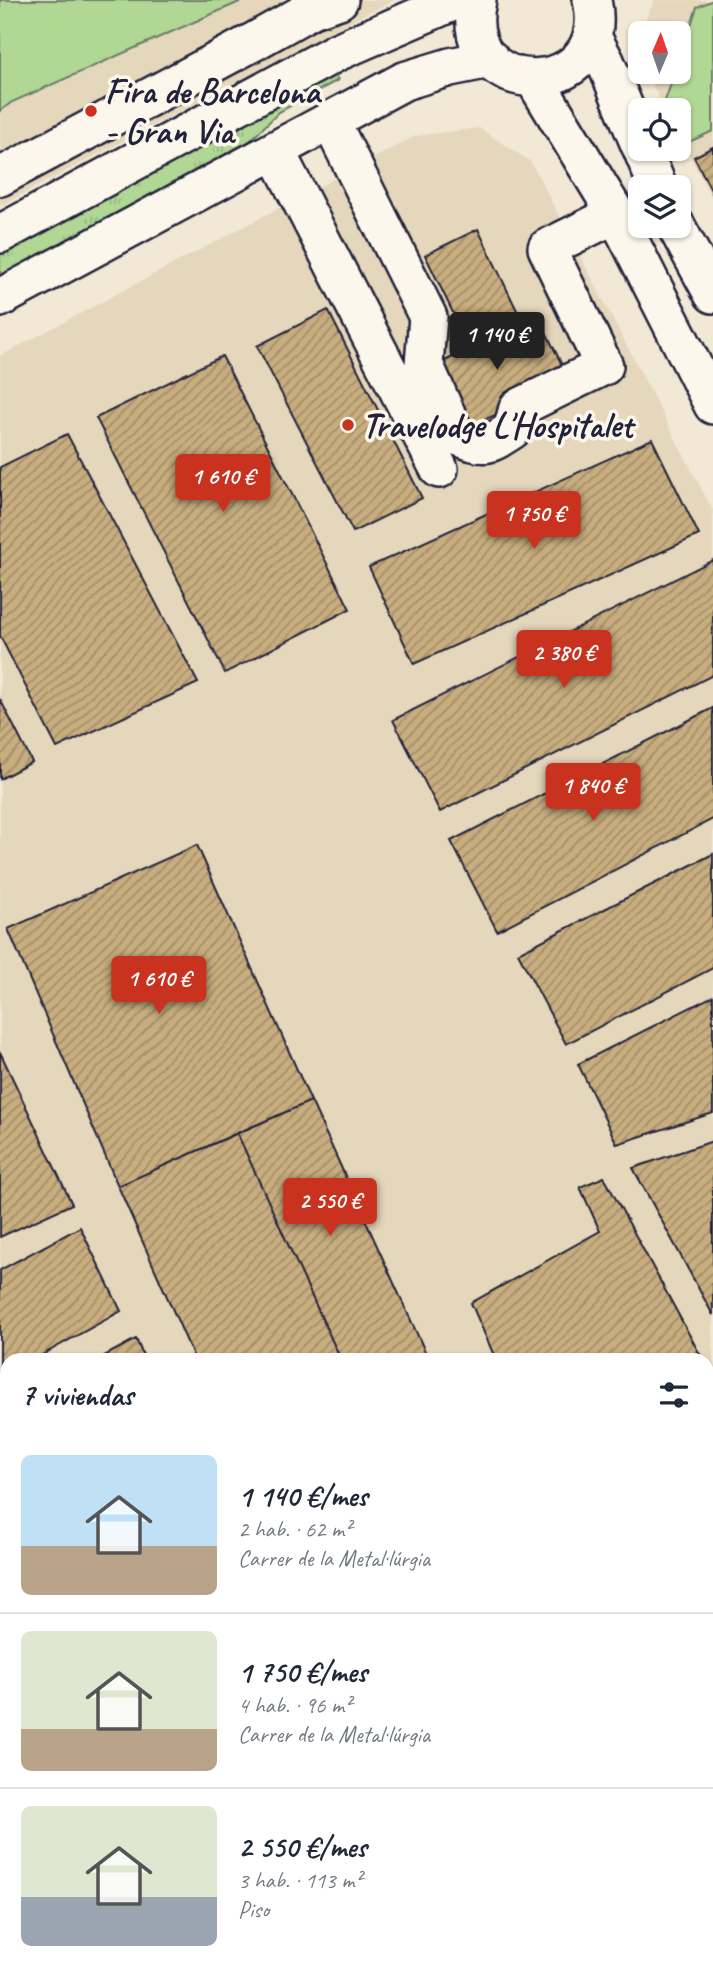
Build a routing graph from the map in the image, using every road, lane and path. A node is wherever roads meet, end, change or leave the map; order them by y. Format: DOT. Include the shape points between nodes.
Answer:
graph roads {
  1 [pos="301,0"];
  2 [pos="339,0"];
  3 [pos="398,0"];
  4 [pos="477,0"];
  5 [pos="592,0"];
  6 [pos="446,5"];
  7 [pos="592,37"];
  8 [pos="490,59"];
  9 [pos="534,79"];
  10 [pos="628,116"];
  11 [pos="330,120"];
  12 [pos="275,150"];
  13 [pos="0,166"];
  14 [pos="0,177"];
  15 [pos="617,214"];
  16 [pos="0,234"];
  17 [pos="683,238"];
  18 [pos="713,294"];
  19 [pos="0,298"];
  20 [pos="713,405"];
  21 [pos="439,469"];
  1 -- 13 [label="street"];
  2 -- 14 [label="street" via="312,9"];
  3 -- 6 [label="street"];
  4 -- 8 [label="street" via="474,26"];
  5 -- 7 [label="street"];
  6 -- 16 [label="street" via="337,52"];
  7 -- 9 [label="street" via="570,67"];
  7 -- 10 [label="street"];
  8 -- 9 [label="street" via="502,70"];
  8 -- 11 [label="street" via="404,81"];
  9 -- 15 [label="street"];
  11 -- 12 [label="street"];
  11 -- 15 [label="street" via="428,317 424,364 439,399 457,436 476,443 491,443 512,430 517,408 604,366 547,248"];
  12 -- 19 [label="street"];
  12 -- 21 [label="street"];
  15 -- 20 [label="street"];
  17 -- 18 [label="street"];
}
